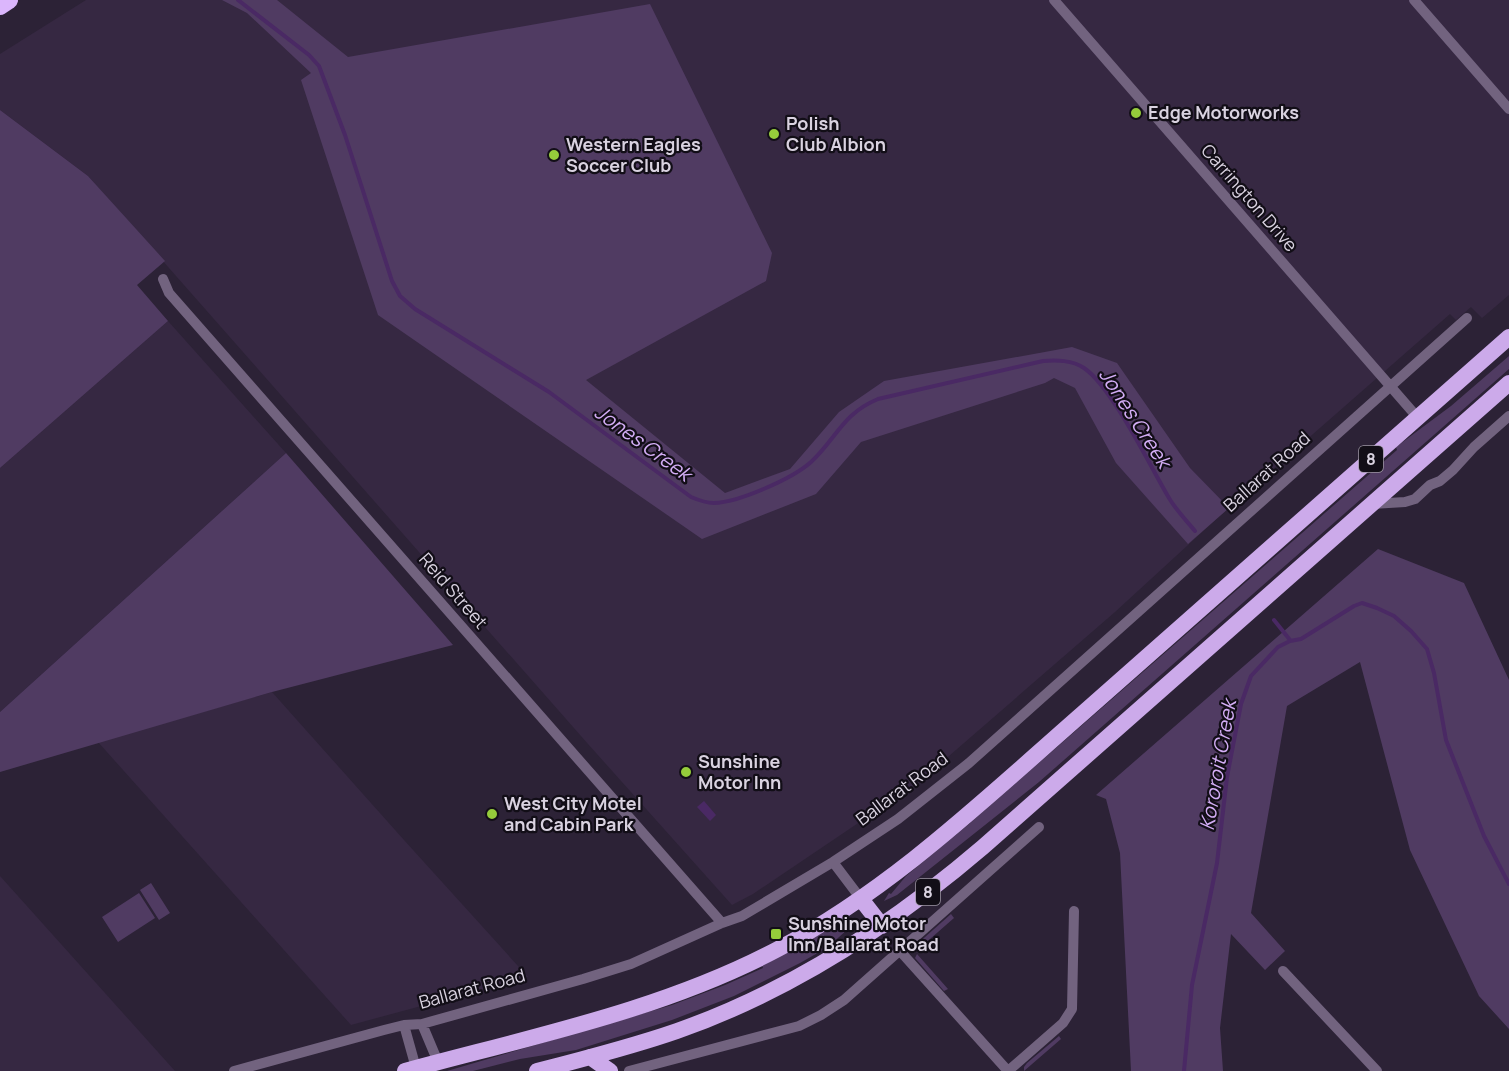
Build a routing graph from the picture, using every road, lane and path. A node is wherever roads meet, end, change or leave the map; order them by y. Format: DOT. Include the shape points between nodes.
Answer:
graph roads {
  1 [pos="9,0"];
  2 [pos="1054,0"];
  3 [pos="1414,0"];
  4 [pos="0,6"];
  5 [pos="1509,109"];
  6 [pos="164,279"];
  7 [pos="1467,318"];
  8 [pos="1509,337"];
  9 [pos="1509,383"];
  10 [pos="1390,386"];
  11 [pos="1509,417"];
  12 [pos="1418,418"];
  13 [pos="1371,504"];
  14 [pos="1039,827"];
  15 [pos="833,862"];
  16 [pos="861,898"];
  17 [pos="1074,911"];
  18 [pos="722,922"];
  19 [pos="882,926"];
  20 [pos="900,951"];
  21 [pos="1283,971"];
  22 [pos="422,1024"];
  23 [pos="404,1025"];
  24 [pos="583,1062"];
  25 [pos="439,1067"];
  26 [pos="1005,1068"];
  27 [pos="413,1070"];
  28 [pos="234,1071"];
  29 [pos="537,1071"];
  30 [pos="610,1071"];
  31 [pos="629,1071"];
  32 [pos="991,1071"];
  33 [pos="1377,1071"];
  1 -- 4 [label="highway"];
  2 -- 10 [label="street, Carrington Drive"];
  3 -- 5 [label="street"];
  6 -- 18 [label="street, Reid Street" via="169,293"];
  7 -- 10 [label="street, Ballarat Road"];
  8 -- 12 [label="highway, 8"];
  9 -- 13 [label="highway, 8"];
  10 -- 12 [label="street, Carrington Drive"];
  10 -- 15 [label="street, Ballarat Road" via="969,763 898,819"];
  11 -- 13 [label="street" via="1453,470 1415,499"];
  12 -- 16 [label="highway, 8" via="965,816"];
  13 -- 19 [label="highway, 8" via="982,847"];
  14 -- 20 [label="street"];
  15 -- 16 [label="street"];
  15 -- 18 [label="street, Ballarat Road" via="742,916"];
  16 -- 19 [label="highway"];
  16 -- 25 [label="highway, 8" via="778,949 707,982"];
  17 -- 26 [label="street" via="1072,1009 1063,1023"];
  18 -- 22 [label="street, Ballarat Road" via="631,964"];
  19 -- 24 [label="highway, 8" via="759,997"];
  20 -- 26 [label="street"];
  20 -- 31 [label="street" via="844,1000 799,1026"];
  21 -- 33 [label="street"];
  22 -- 23 [label="street, Ballarat Road"];
  22 -- 25 [label="street"];
  23 -- 27 [label="street"];
  23 -- 28 [label="street, Ballarat Road"];
  24 -- 29 [label="highway, 8"];
  24 -- 30 [label="highway"];
  25 -- 27 [label="highway, 8"];
  26 -- 32 [label="street"];
}
